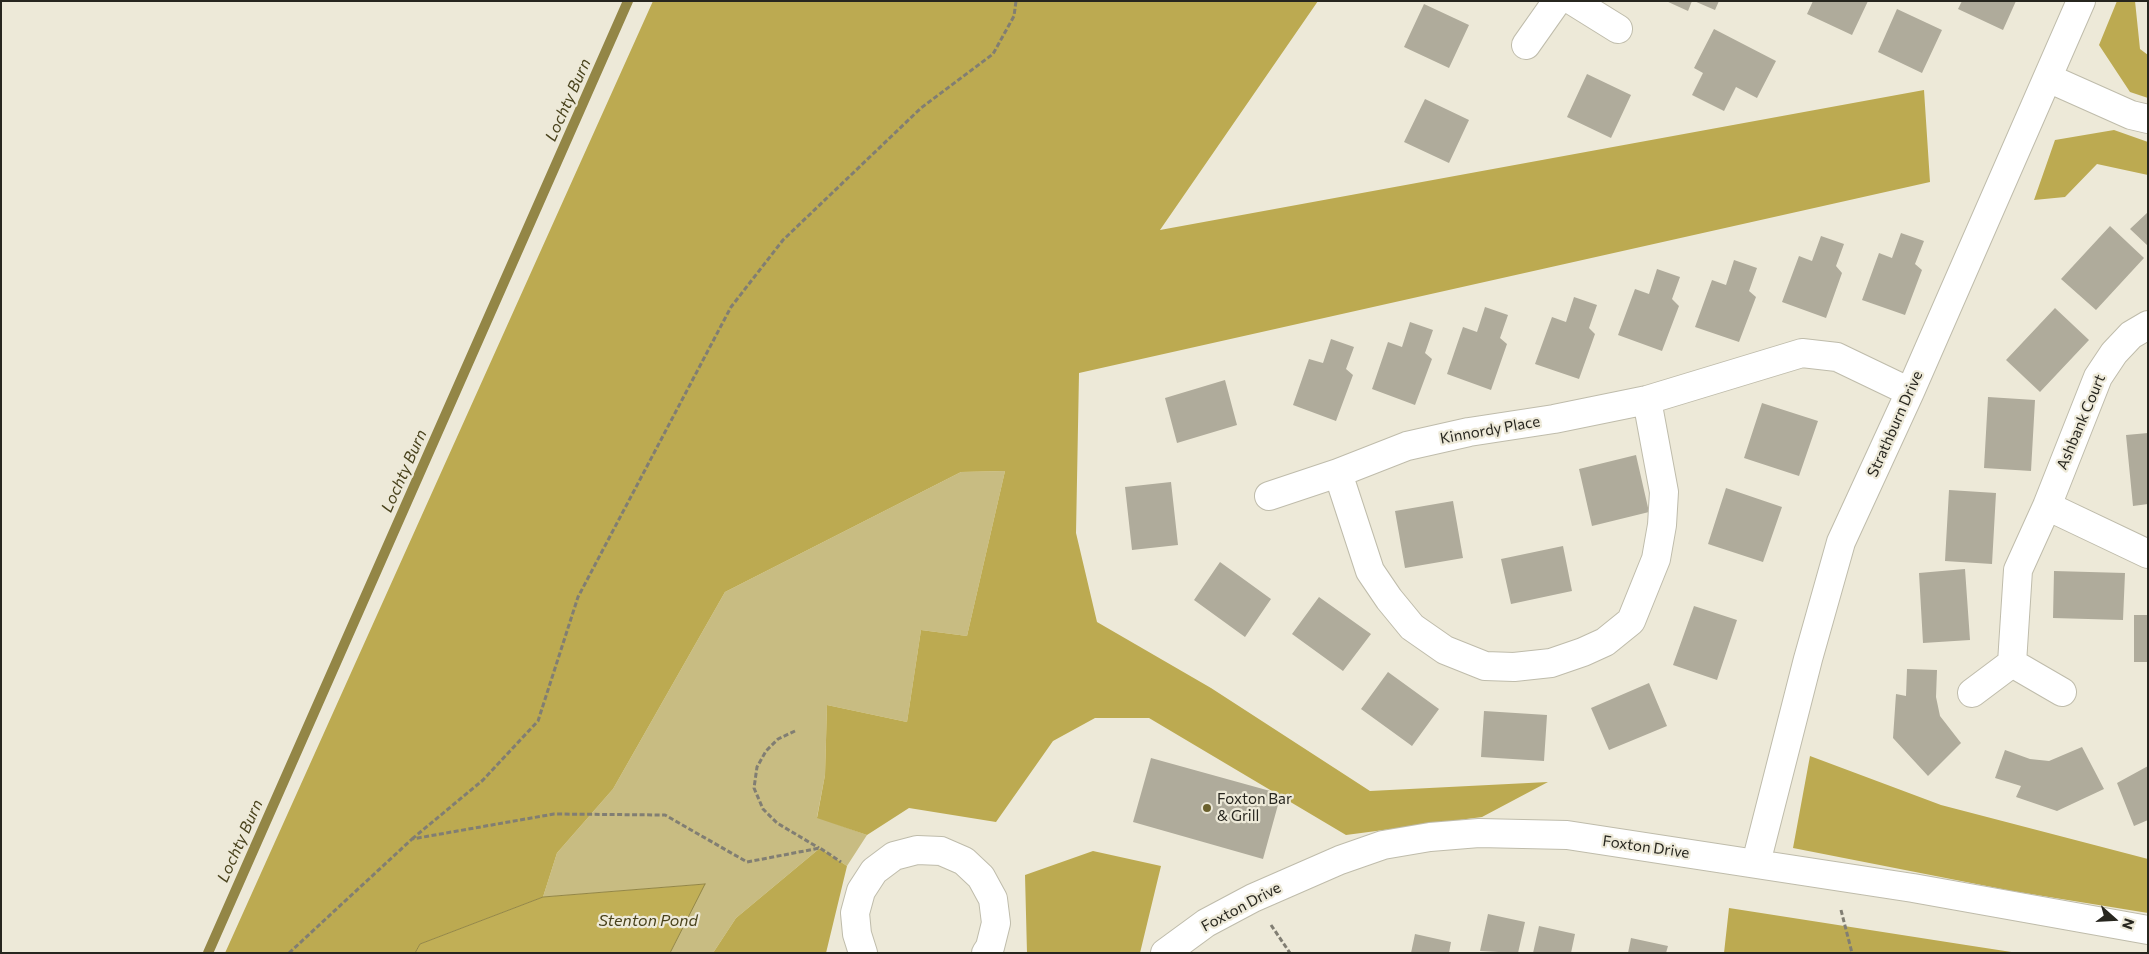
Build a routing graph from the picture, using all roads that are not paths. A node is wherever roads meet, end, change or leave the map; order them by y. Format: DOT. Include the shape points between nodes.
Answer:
graph roads {
  1 [pos="1557,1"];
  2 [pos="1573,1"];
  3 [pos="2081,1"];
  4 [pos="1618,29"];
  5 [pos="1526,46"];
  6 [pos="2048,78"];
  7 [pos="2148,119"];
  8 [pos="2148,325"];
  9 [pos="1910,392"];
  10 [pos="1647,400"];
  11 [pos="1338,473"];
  12 [pos="1269,496"];
  13 [pos="2047,506"];
  14 [pos="2148,554"];
  15 [pos="2012,664"];
  16 [pos="2062,692"];
  17 [pos="1972,693"];
  18 [pos="1756,863"];
  19 [pos="2148,930"];
  20 [pos="863,953"];
  21 [pos="986,953"];
  22 [pos="1165,953"];
  1 -- 5 [label="street"];
  2 -- 4 [label="street"];
  3 -- 6 [label="street, Strathburn Drive"];
  6 -- 7 [label="street" via="2131,115"];
  6 -- 9 [label="street, Strathburn Drive"];
  8 -- 13 [label="street, Ashbank Court" via="2131,335 2098,377"];
  9 -- 10 [label="street, Kinnordy Place" via="1837,357 1802,353"];
  9 -- 18 [label="street, Strathburn Drive" via="1841,542"];
  10 -- 11 [label="street, Kinnordy Place" via="1416,444"];
  10 -- 11 [label="street" via="1664,492 1656,559 1631,621 1605,642 1551,663 1514,668 1485,666 1445,650 1412,627 1370,571"];
  11 -- 12 [label="street, Kinnordy Place"];
  13 -- 14 [label="street"];
  13 -- 15 [label="street, Ashbank Court" via="2018,570"];
  15 -- 16 [label="street"];
  15 -- 17 [label="street"];
  18 -- 19 [label="street, Foxton Drive"];
  18 -- 22 [label="street, Foxton Drive" via="1567,835 1480,832 1430,837 1383,846 1298,878 1206,923"];
  20 -- 21 [label="street" via="855,912 861,891 874,871 894,856 917,850 941,851 964,861 981,877 993,899 996,923"];
}
